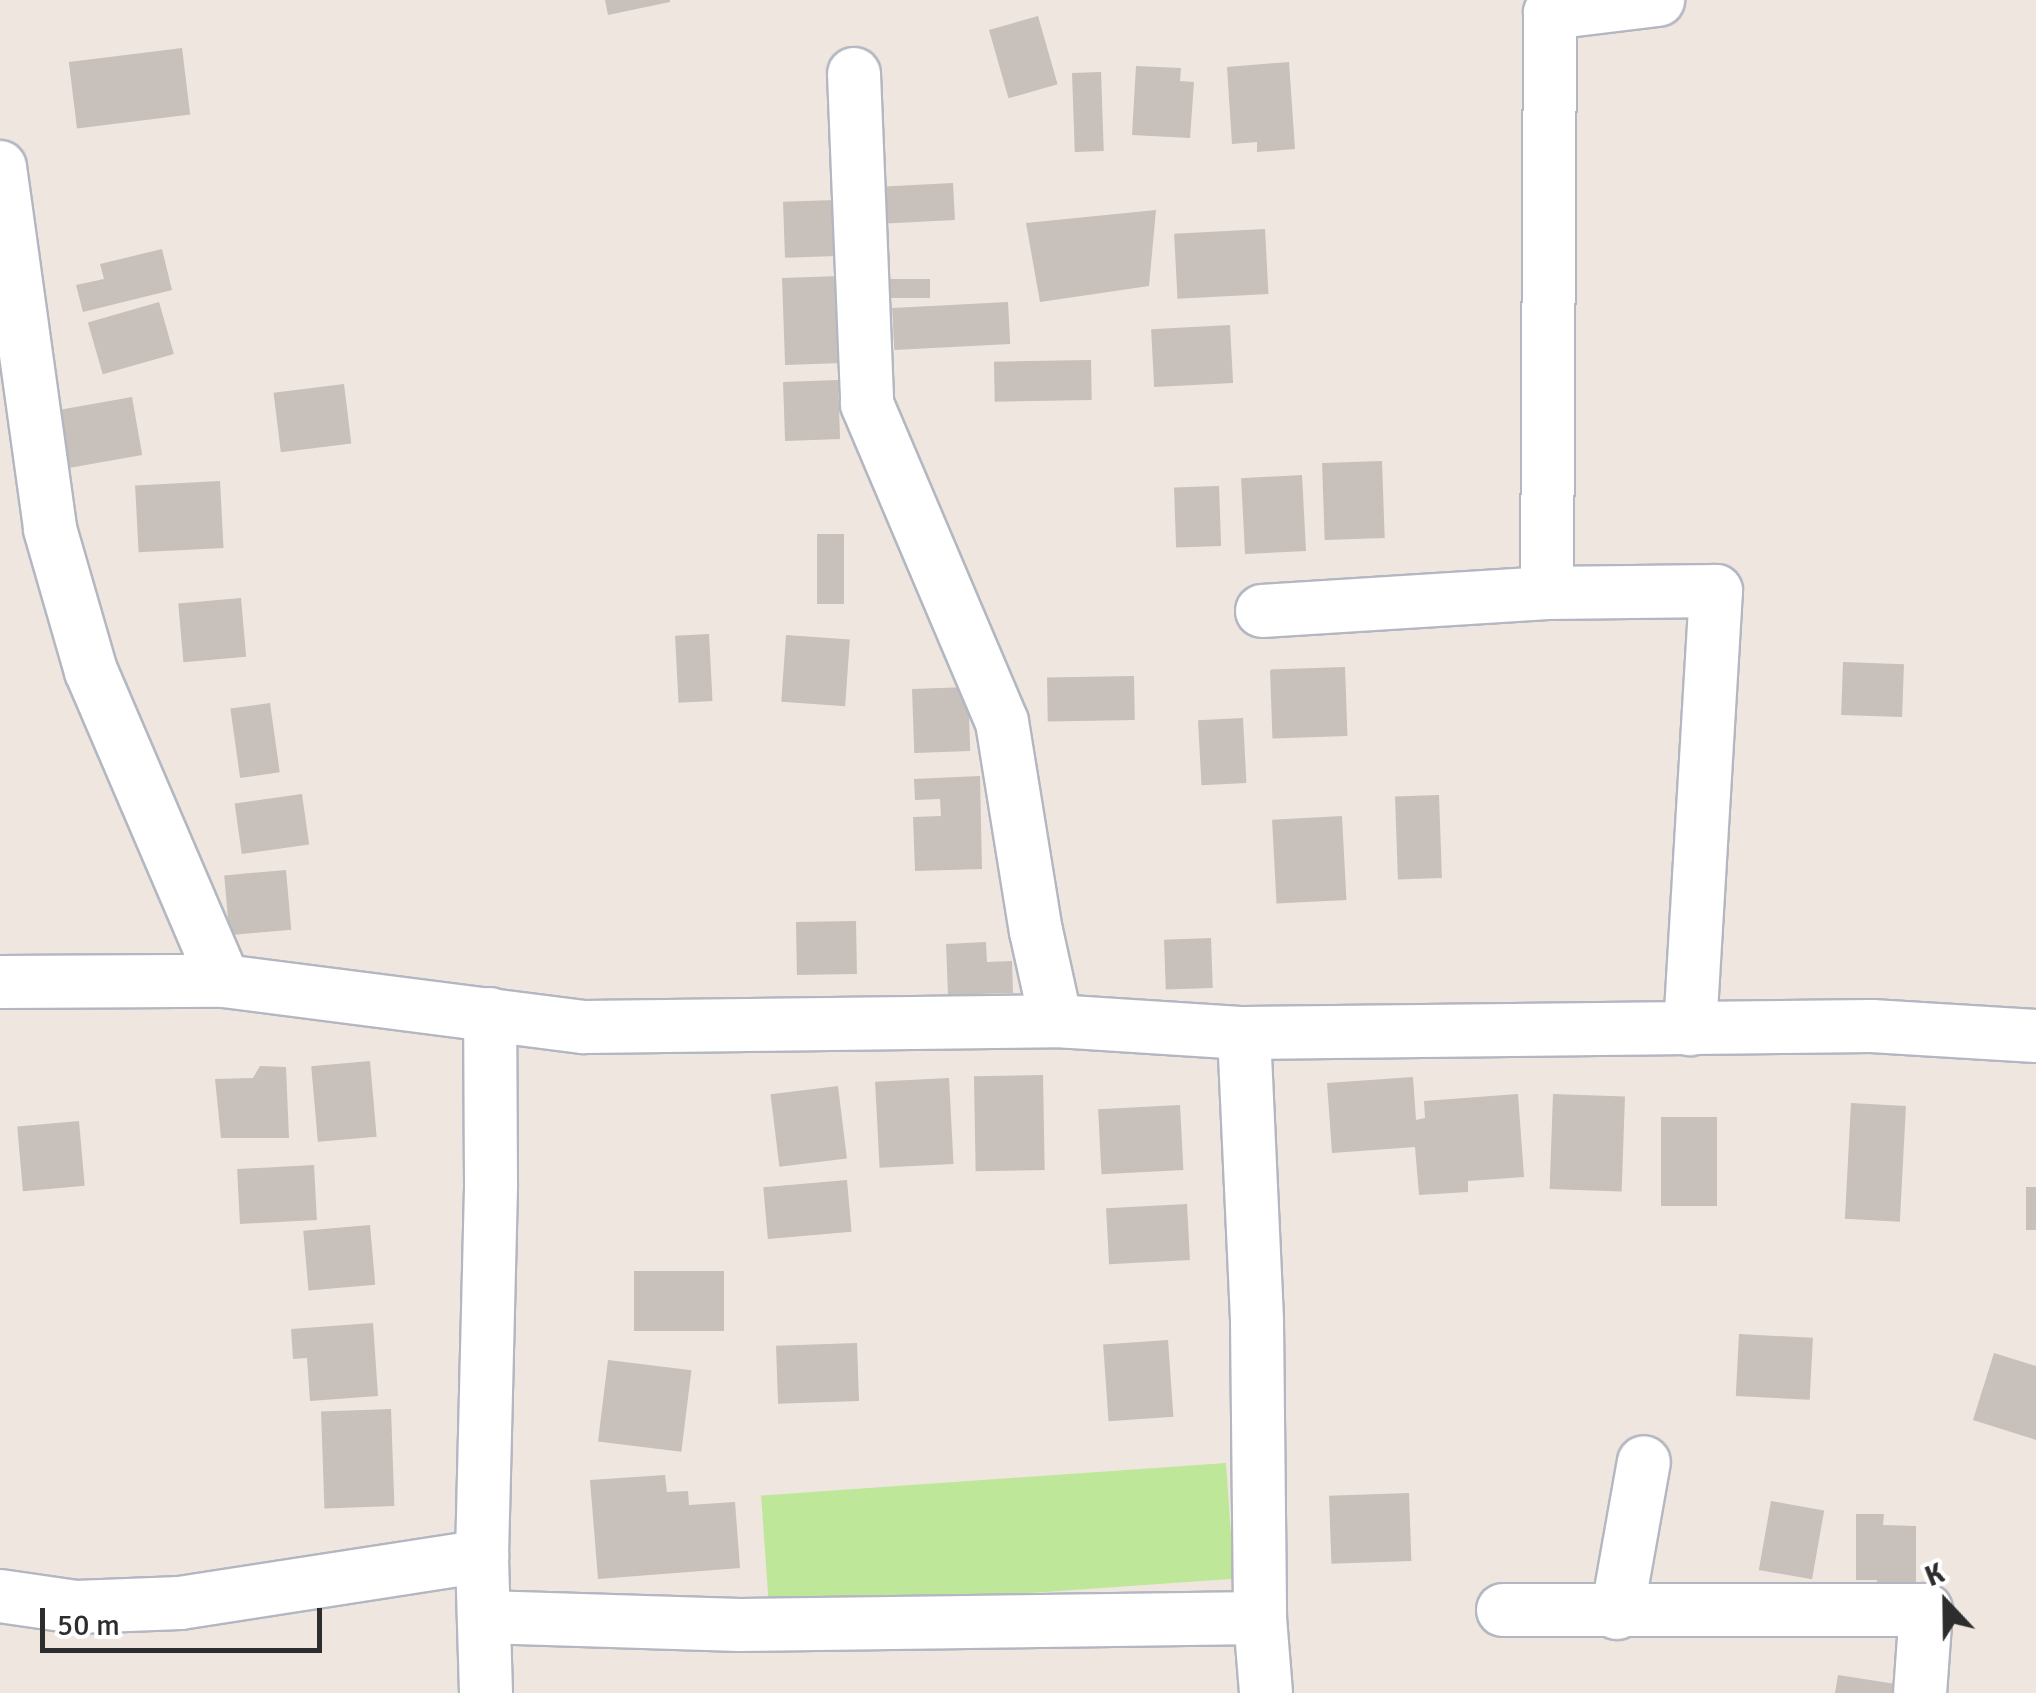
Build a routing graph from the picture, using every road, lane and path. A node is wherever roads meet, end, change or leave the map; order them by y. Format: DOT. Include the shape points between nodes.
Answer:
graph roads {
  1 [pos="1658,0"];
  2 [pos="854,74"];
  3 [pos="0,167"];
  4 [pos="1547,593"];
  5 [pos="1262,611"];
  6 [pos="224,980"];
  7 [pos="0,982"];
  8 [pos="490,1014"];
  9 [pos="1056,1021"];
  10 [pos="1690,1029"];
  11 [pos="1244,1033"];
  12 [pos="2036,1036"];
  13 [pos="1644,1462"];
  14 [pos="482,1556"];
  15 [pos="0,1596"];
  16 [pos="1503,1610"];
  17 [pos="1617,1613"];
  18 [pos="484,1617"];
  19 [pos="1260,1618"];
  20 [pos="486,1693"];
  21 [pos="1266,1693"];
  22 [pos="1920,1693"];
  1 -- 4 [label="street" via="1550,13"];
  2 -- 9 [label="street" via="867,404 1002,722"];
  3 -- 6 [label="street" via="50,529 91,671"];
  4 -- 5 [label="street"];
  4 -- 10 [label="street" via="1716,592"];
  6 -- 7 [label="street"];
  6 -- 8 [label="street"];
  8 -- 9 [label="street" via="584,1027"];
  8 -- 14 [label="street"];
  9 -- 11 [label="street"];
  10 -- 11 [label="street"];
  10 -- 12 [label="street" via="1872,1026"];
  11 -- 19 [label="street" via="1257,1322"];
  13 -- 17 [label="street"];
  14 -- 15 [label="street" via="180,1604 76,1607"];
  14 -- 18 [label="street"];
  16 -- 17 [label="street"];
  17 -- 22 [label="street" via="1926,1610"];
  18 -- 19 [label="street" via="740,1624"];
  18 -- 20 [label="street"];
  19 -- 21 [label="street"];
}
